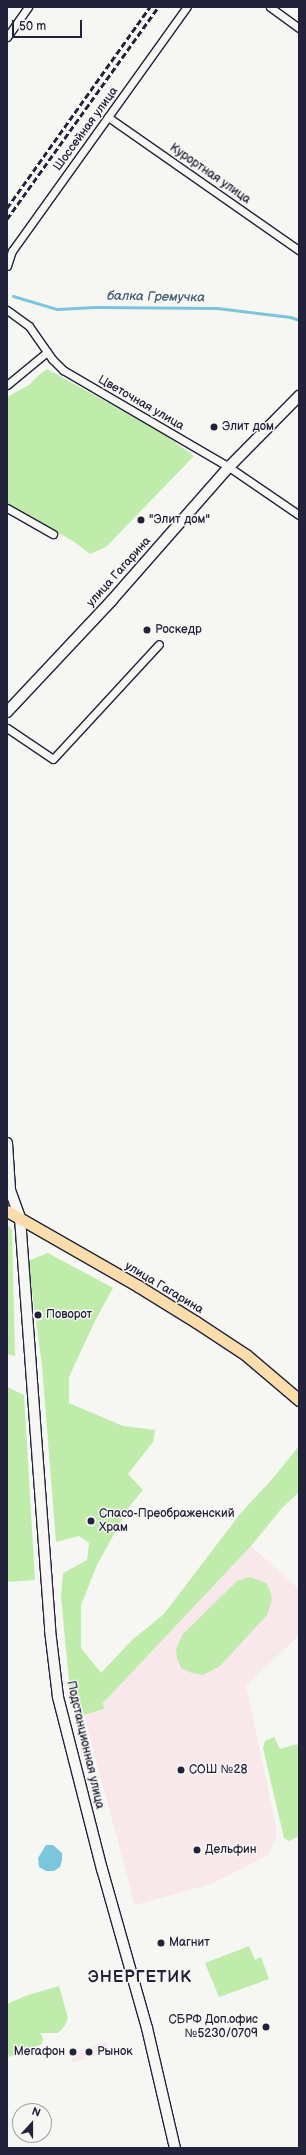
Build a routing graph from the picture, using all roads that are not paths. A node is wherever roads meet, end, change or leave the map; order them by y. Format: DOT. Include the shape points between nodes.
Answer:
graph roads {
  1 [pos="28,7"];
  2 [pos="187,7"];
  3 [pos="270,7"];
  4 [pos="299,28"];
  5 [pos="7,37"];
  6 [pos="108,117"];
  7 [pos="299,250"];
  8 [pos="7,266"];
  9 [pos="7,310"];
  10 [pos="47,352"];
  11 [pos="7,385"];
  12 [pos="299,396"];
  13 [pos="229,467"];
  14 [pos="7,508"];
  15 [pos="299,515"];
  16 [pos="53,534"];
  17 [pos="159,644"];
  18 [pos="7,712"];
  19 [pos="7,728"];
  20 [pos="7,1143"];
  21 [pos="7,1211"];
  22 [pos="20,1218"];
  23 [pos="299,1400"];
  24 [pos="175,2148"];
  1 -- 5 [label="street"];
  2 -- 6 [label="street, Шоссейная улица"];
  3 -- 4 [label="street"];
  6 -- 7 [label="street, Курортная улица"];
  6 -- 8 [label="street, Шоссейная улица" via="12,251"];
  9 -- 10 [label="street, Цветочная улица" via="29,326"];
  10 -- 11 [label="street"];
  10 -- 13 [label="street, Цветочная улица" via="62,370"];
  12 -- 13 [label="street, улица Гагарина"];
  13 -- 15 [label="street, Цветочная улица"];
  13 -- 18 [label="street, улица Гагарина" via="112,600"];
  14 -- 16 [label="street"];
  17 -- 19 [label="street" via="53,759"];
  20 -- 22 [label="street, Подстанционная улица" via="10,1190"];
  21 -- 22 [label="main road, улица Гагарина"];
  22 -- 23 [label="main road, улица Гагарина" via="138,1286 246,1355"];
  22 -- 24 [label="street, Подстанционная улица" via="50,1630 58,1697 102,1869 147,2028"];
}
